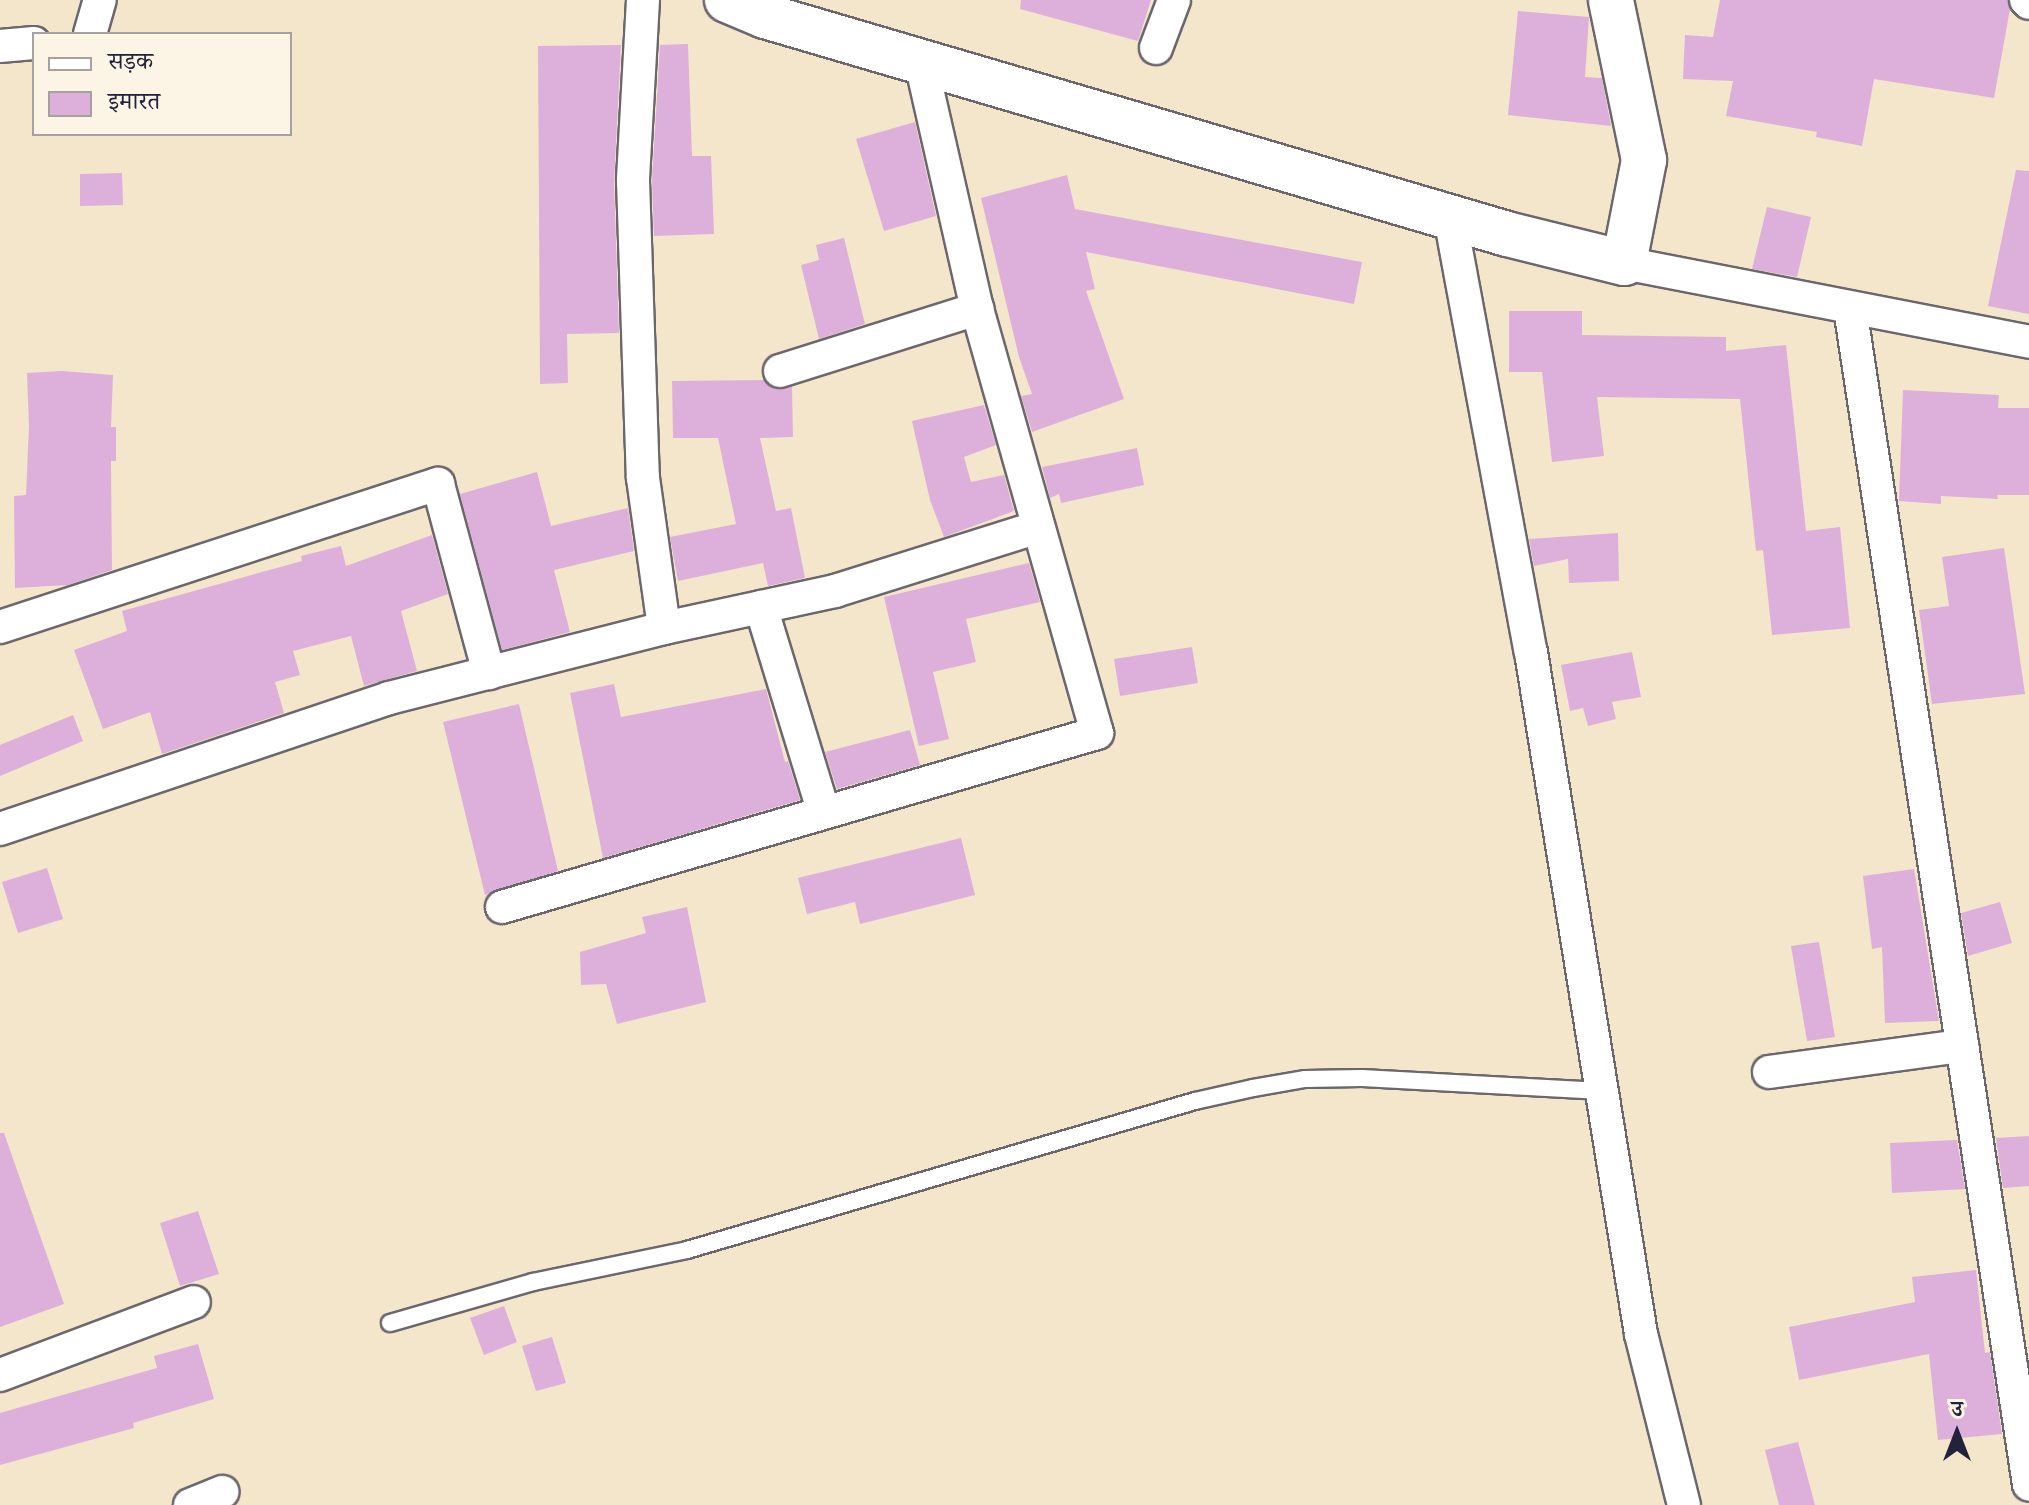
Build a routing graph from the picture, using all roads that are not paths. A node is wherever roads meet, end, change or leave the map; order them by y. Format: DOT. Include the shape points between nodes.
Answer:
graph roads {
  1 [pos="100,0"];
  2 [pos="643,0"];
  3 [pos="727,0"];
  4 [pos="1174,0"];
  5 [pos="1611,0"];
  6 [pos="91,32"];
  7 [pos="32,43"];
  8 [pos="0,46"];
  9 [pos="1156,48"];
  10 [pos="921,62"];
  11 [pos="1450,217"];
  12 [pos="1624,263"];
  13 [pos="1850,308"];
  14 [pos="977,309"];
  15 [pos="2029,342"];
  16 [pos="780,371"];
  17 [pos="1038,527"];
  18 [pos="761,607"];
  19 [pos="0,627"];
  20 [pos="664,628"];
  21 [pos="489,673"];
  22 [pos="824,813"];
  23 [pos="0,829"];
  24 [pos="502,907"];
  25 [pos="1962,1046"];
  26 [pos="1769,1072"];
  27 [pos="1602,1091"];
  28 [pos="194,1302"];
  29 [pos="390,1323"];
  30 [pos="0,1375"];
  31 [pos="2029,1484"];
  32 [pos="223,1492"];
  33 [pos="190,1505"];
  34 [pos="1684,1505"];
  1 -- 6 [label="street"];
  2 -- 20 [label="street" via="634,212 643,478"];
  3 -- 10 [label="street"];
  4 -- 9 [label="street"];
  5 -- 12 [label="street" via="1644,160"];
  7 -- 8 [label="street"];
  10 -- 11 [label="street"];
  10 -- 14 [label="street"];
  11 -- 12 [label="street"];
  11 -- 27 [label="street" via="1531,652"];
  12 -- 13 [label="street"];
  13 -- 15 [label="street"];
  13 -- 25 [label="street"];
  14 -- 16 [label="street"];
  14 -- 17 [label="street"];
  17 -- 18 [label="street" via="835,591"];
  17 -- 22 [label="street" via="1097,733"];
  18 -- 20 [label="street"];
  18 -- 22 [label="street"];
  19 -- 21 [label="street" via="438,484"];
  20 -- 21 [label="street"];
  21 -- 23 [label="street" via="389,698"];
  22 -- 24 [label="street"];
  25 -- 26 [label="street"];
  25 -- 31 [label="street"];
  27 -- 29 [label="lane" via="1362,1078 1305,1079 1253,1088 687,1250 546,1278"];
  27 -- 34 [label="street" via="1641,1334"];
  28 -- 30 [label="street"];
  32 -- 33 [label="street"];
}
